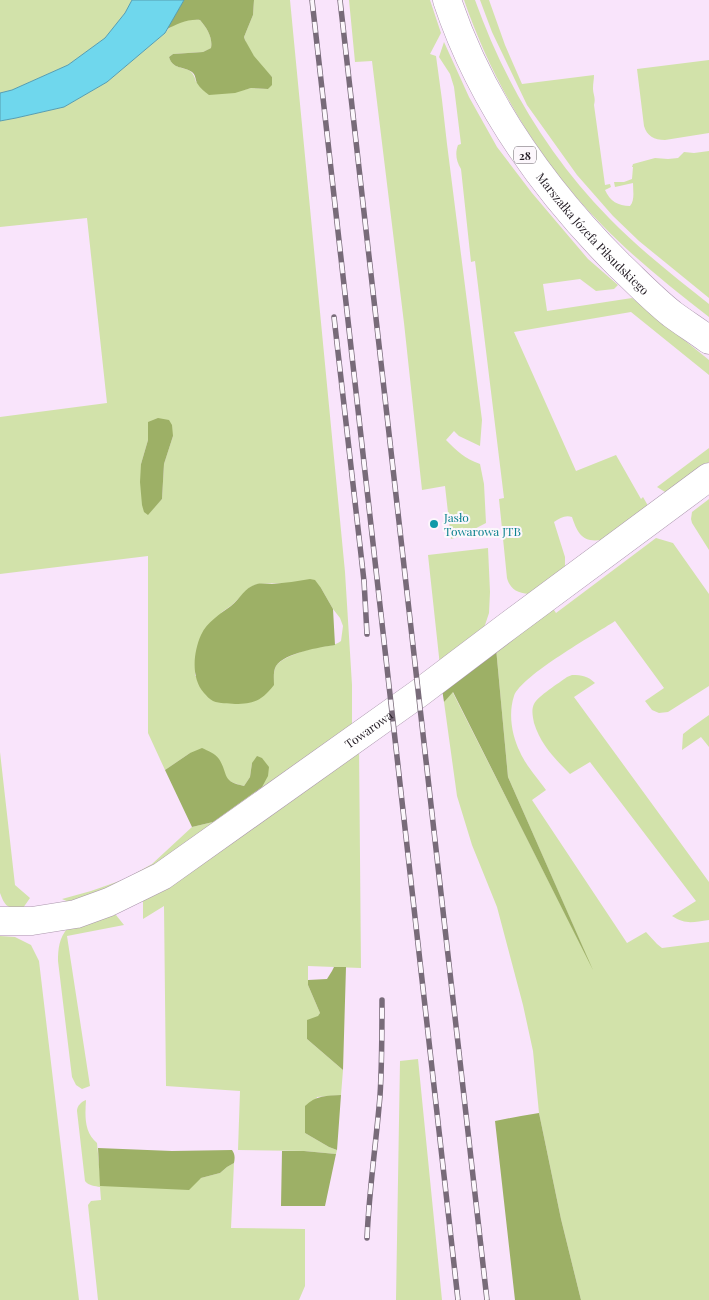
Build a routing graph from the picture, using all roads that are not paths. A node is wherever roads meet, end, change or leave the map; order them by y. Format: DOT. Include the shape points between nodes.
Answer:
graph roads {
  1 [pos="447,0"];
  2 [pos="709,340"];
  3 [pos="709,478"];
  4 [pos="0,921"];
  1 -- 2 [label="street, Marszałka Józefa Piłsudskiego / 28" via="482,82 508,130 561,203 641,286"];
  3 -- 4 [label="street, Towarowa" via="418,694 162,876 76,914 32,922"];
}
